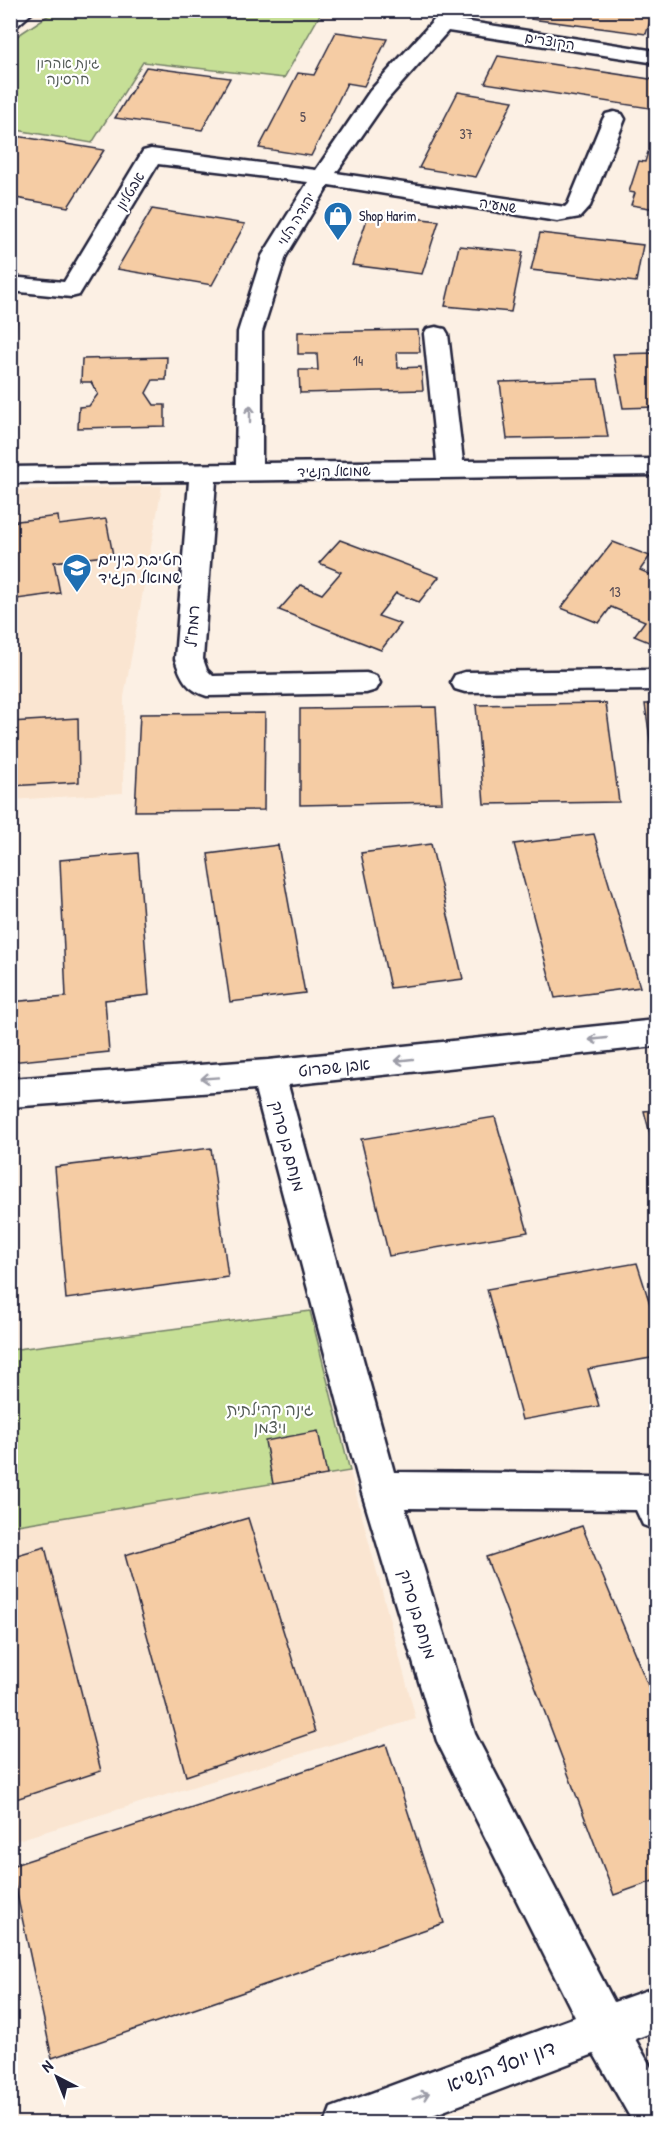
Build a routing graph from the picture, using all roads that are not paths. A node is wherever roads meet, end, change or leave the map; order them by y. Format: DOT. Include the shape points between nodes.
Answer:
graph roads {
  1 [pos="25,10"];
  2 [pos="449,17"];
  3 [pos="10,22"];
  4 [pos="657,57"];
  5 [pos="614,119"];
  6 [pos="321,177"];
  7 [pos="10,284"];
  8 [pos="436,334"];
  9 [pos="657,467"];
  10 [pos="451,469"];
  11 [pos="249,473"];
  12 [pos="203,474"];
  13 [pos="10,475"];
  14 [pos="657,680"];
  15 [pos="465,682"];
  16 [pos="366,683"];
  17 [pos="657,1033"];
  18 [pos="268,1074"];
  19 [pos="10,1093"];
  20 [pos="380,1490"];
  21 [pos="657,1512"];
  22 [pos="657,2009"];
  23 [pos="604,2028"];
  24 [pos="657,2119"];
  25 [pos="346,2124"];
  1 -- 3 [label="street"];
  2 -- 4 [label="street, הקוצרים"];
  2 -- 6 [label="street, יהודה הלוי" via="378,96"];
  5 -- 6 [label="street, שמעיה" via="579,206 568,214"];
  6 -- 7 [label="street, אבטליון" via="151,156 70,291"];
  11 -- 6 [label="street, יהודה הלוי, one-way" via="250,332 274,256"];
  8 -- 10 [label="street"];
  9 -- 10 [label="street, שמואל הנגיד"];
  10 -- 11 [label="street, שמואל הנגיד"];
  11 -- 12 [label="street, שמואל הנגיד"];
  12 -- 13 [label="street, שמואל הנגיד"];
  12 -- 16 [label="street, רמח\"ל" via="189,659 194,675 207,686"];
  14 -- 15 [label="street"];
  17 -- 18 [label="street, אבן שפרוט, one-way"];
  18 -- 19 [label="street, אבן שפרוט, one-way"];
  18 -- 20 [label="street, מנחם בן סרוק"];
  20 -- 21 [label="street" via="648,1492"];
  20 -- 23 [label="street, מנחם בן סרוק" via="457,1741"];
  22 -- 23 [label="street, דון יוסף הנשיא"];
  23 -- 24 [label="street, מנחם בן סרוק"];
  25 -- 23 [label="street, דון יוסף הנשיא, one-way"];
}
